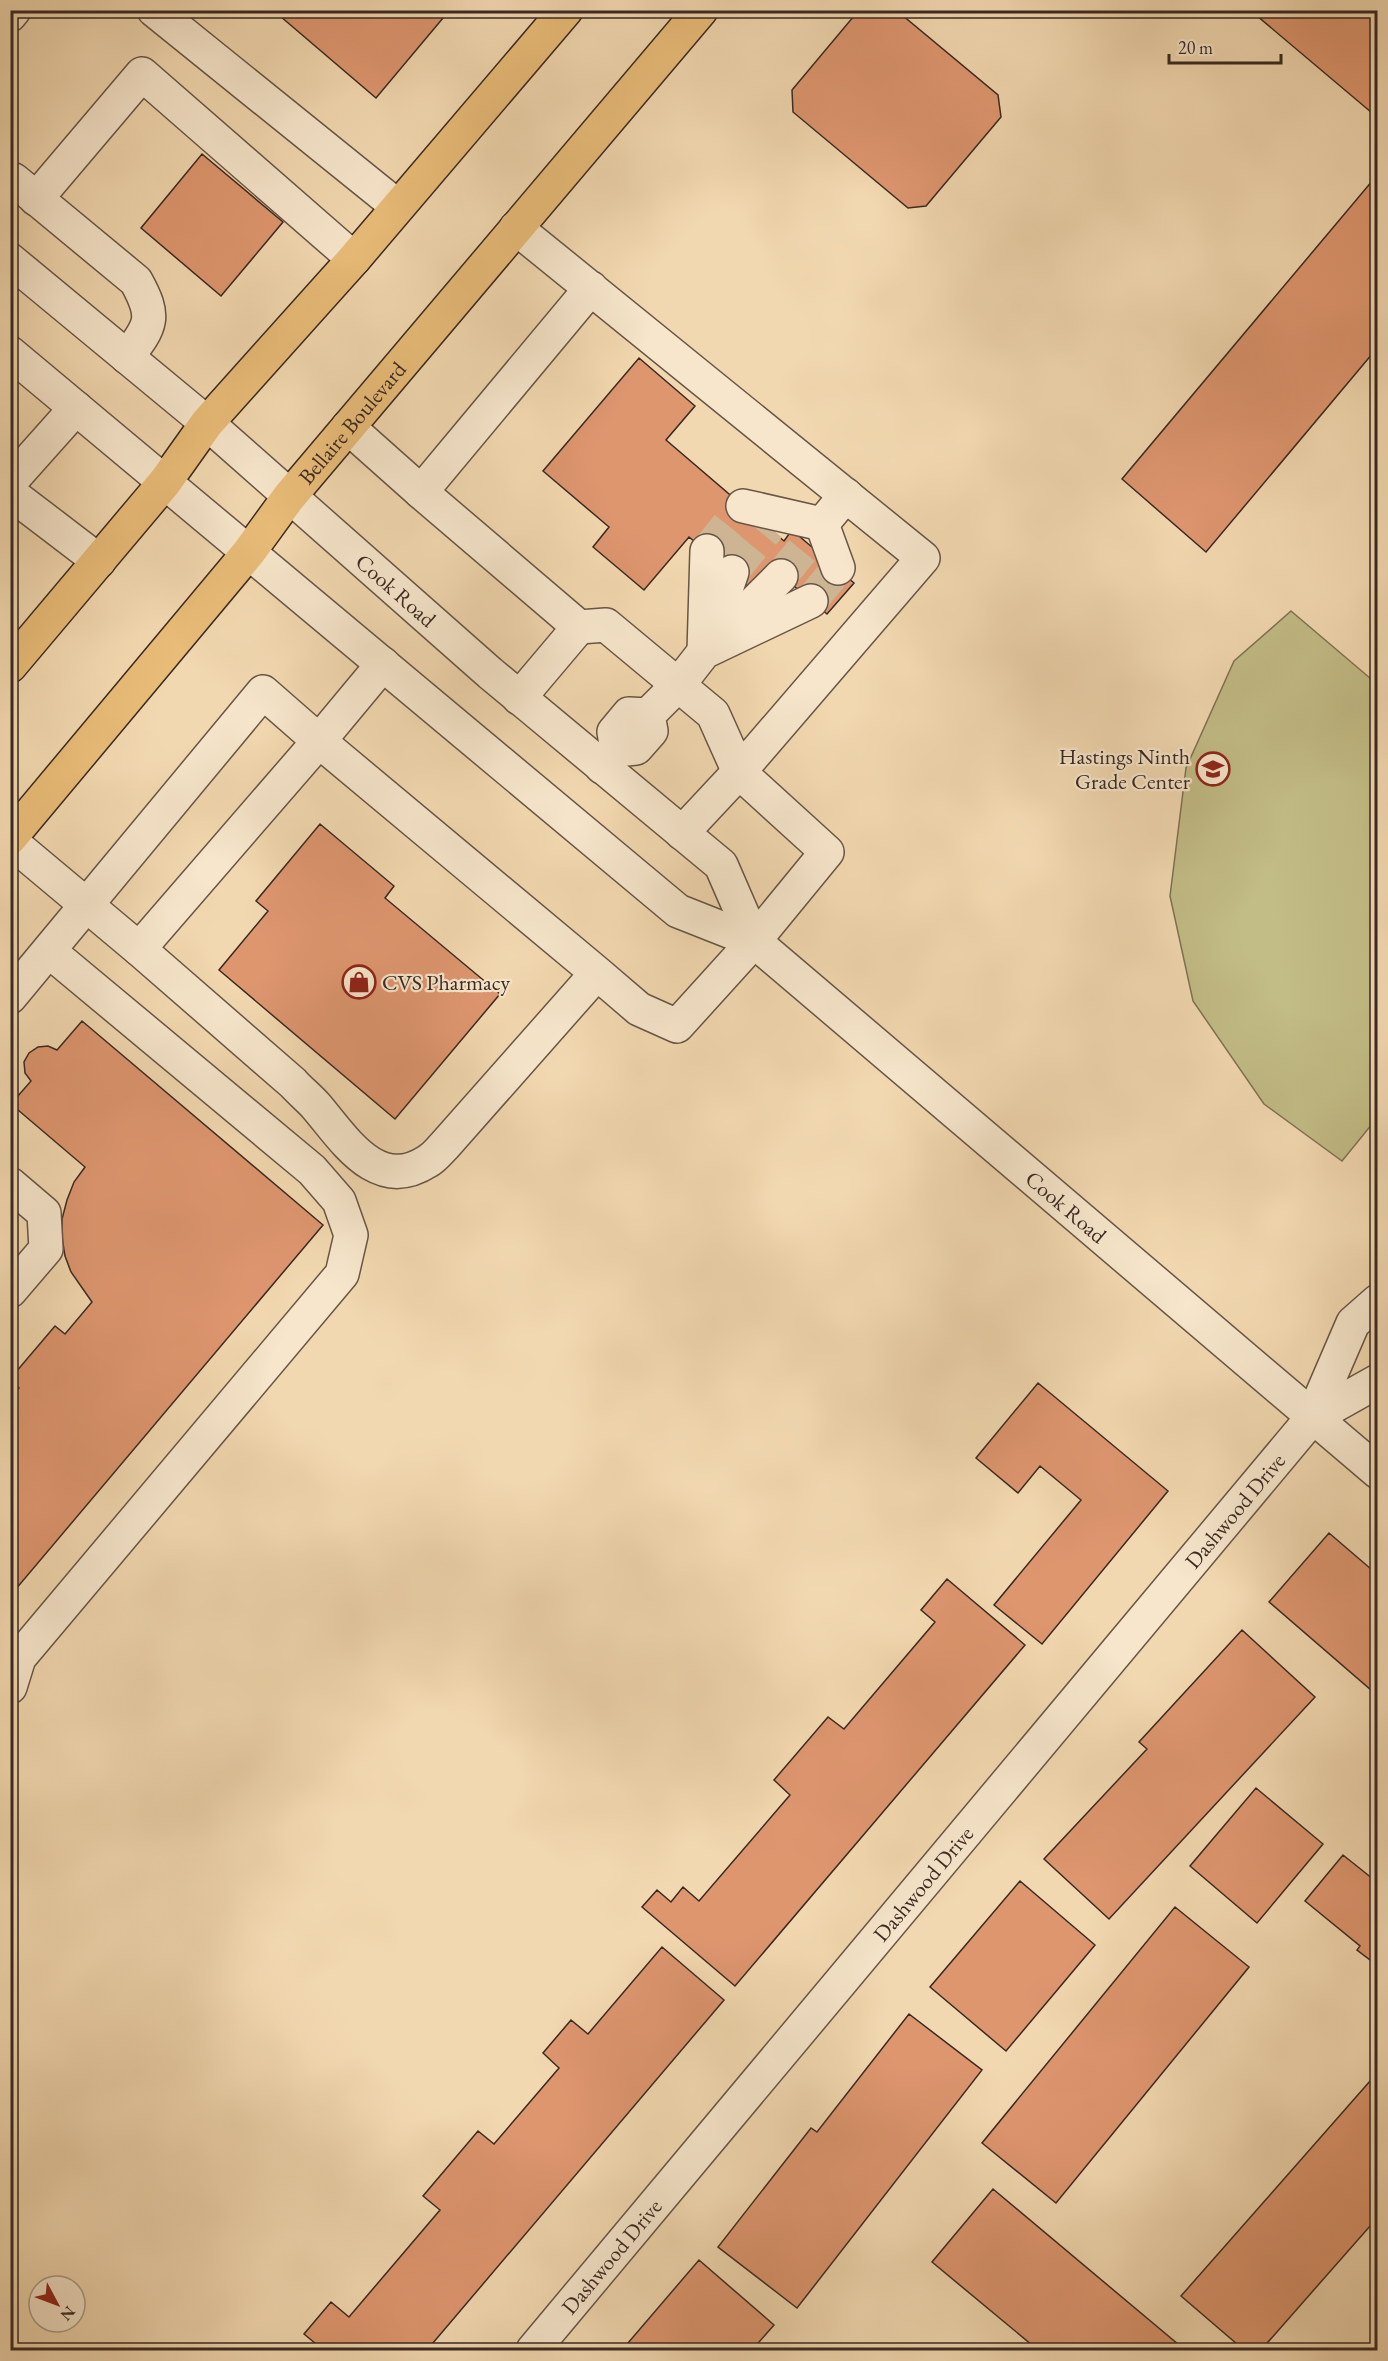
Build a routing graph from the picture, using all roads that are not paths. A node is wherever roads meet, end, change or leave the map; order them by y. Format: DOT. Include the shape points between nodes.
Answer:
graph roads {
  1 [pos="14,10"];
  2 [pos="154,10"];
  3 [pos="566,10"];
  4 [pos="10,15"];
  5 [pos="687,15"];
  6 [pos="23,191"];
  7 [pos="398,206"];
  8 [pos="516,228"];
  9 [pos="354,259"];
  10 [pos="10,260"];
  11 [pos="591,288"];
  12 [pos="10,353"];
  13 [pos="127,357"];
  14 [pos="76,408"];
  15 [pos="207,423"];
  16 [pos="348,427"];
  17 [pos="15,466"];
  18 [pos="165,482"];
  19 [pos="421,492"];
  20 [pos="10,494"];
  21 [pos="846,495"];
  22 [pos="289,497"];
  23 [pos="743,506"];
  24 [pos="769,527"];
  25 [pos="815,534"];
  26 [pos="707,551"];
  27 [pos="249,552"];
  28 [pos="99,561"];
  29 [pos="838,568"];
  30 [pos="732,572"];
  31 [pos="781,576"];
  32 [pos="811,601"];
  33 [pos="579,627"];
  34 [pos="704,652"];
  35 [pos="383,664"];
  36 [pos="10,666"];
  37 [pos="679,684"];
  38 [pos="519,698"];
  39 [pos="319,741"];
  40 [pos="609,758"];
  41 [pos="739,772"];
  42 [pos="682,833"];
  43 [pos="10,840"];
  44 [pos="88,904"];
  45 [pos="754,941"];
  46 [pos="139,949"];
  47 [pos="49,951"];
  48 [pos="597,973"];
  49 [pos="10,998"];
  50 [pos="10,1184"];
  51 [pos="10,1291"];
  52 [pos="1377,1301"];
  53 [pos="1377,1382"];
  54 [pos="1312,1418"];
  55 [pos="1377,1472"];
  56 [pos="13,1666"];
  57 [pos="533,2350"];
  1 -- 4 [label="street"];
  2 -- 7 [label="street"];
  3 -- 7 [label="main road"];
  5 -- 8 [label="main road, Bellaire Boulevard"];
  6 -- 9 [label="street" via="142,74"];
  6 -- 13 [label="street" via="136,281 150,314 146,333"];
  7 -- 9 [label="main road"];
  8 -- 11 [label="street"];
  8 -- 16 [label="main road, Bellaire Boulevard"];
  9 -- 15 [label="main road"];
  10 -- 13 [label="street, Cook Road"];
  11 -- 19 [label="street"];
  11 -- 21 [label="street"];
  12 -- 14 [label="street, Cook Road"];
  13 -- 15 [label="street, Cook Road"];
  14 -- 17 [label="street"];
  14 -- 18 [label="street, Cook Road"];
  15 -- 18 [label="main road"];
  15 -- 22 [label="street, Cook Road"];
  16 -- 19 [label="street"];
  16 -- 22 [label="main road, Bellaire Boulevard"];
  18 -- 27 [label="street, Cook Road"];
  18 -- 28 [label="main road"];
  19 -- 33 [label="street"];
  20 -- 28 [label="street"];
  21 -- 25 [label="street"];
  21 -- 41 [label="street" via="923,558"];
  22 -- 27 [label="main road, Bellaire Boulevard"];
  22 -- 38 [label="street, Cook Road"];
  23 -- 25 [label="street"];
  24 -- 25 [label="street"];
  25 -- 29 [label="street"];
  26 -- 34 [label="street"];
  27 -- 35 [label="street, Cook Road"];
  27 -- 43 [label="main road, Bellaire Boulevard"];
  28 -- 36 [label="main road"];
  30 -- 34 [label="street"];
  31 -- 34 [label="street"];
  32 -- 34 [label="street"];
  33 -- 37 [label="street" via="606,625"];
  33 -- 38 [label="street"];
  34 -- 37 [label="street"];
  35 -- 39 [label="street"];
  35 -- 45 [label="street, Cook Road" via="678,911"];
  37 -- 40 [label="street" via="648,715 651,731 636,748"];
  37 -- 41 [label="street" via="713,714"];
  38 -- 40 [label="street, Cook Road"];
  39 -- 44 [label="street" via="263,692"];
  39 -- 46 [label="street"];
  39 -- 48 [label="street"];
  40 -- 42 [label="street, Cook Road"];
  41 -- 42 [label="street"];
  41 -- 45 [label="street" via="828,852"];
  42 -- 45 [label="street, Cook Road" via="721,865"];
  43 -- 44 [label="street"];
  44 -- 46 [label="street"];
  44 -- 47 [label="street"];
  45 -- 48 [label="street" via="677,1026 639,1009"];
  45 -- 54 [label="street, Cook Road"];
  46 -- 48 [label="street" via="293,1083 364,1161 386,1170 405,1170 437,1153"];
  47 -- 49 [label="street"];
  47 -- 56 [label="street" via="312,1170 339,1202 351,1235 342,1274"];
  50 -- 51 [label="street" via="44,1214 46,1249"];
  52 -- 54 [label="street" via="1353,1323"];
  53 -- 54 [label="street"];
  54 -- 55 [label="street, Cook Road"];
  54 -- 57 [label="street, Dashwood Drive"];
}
